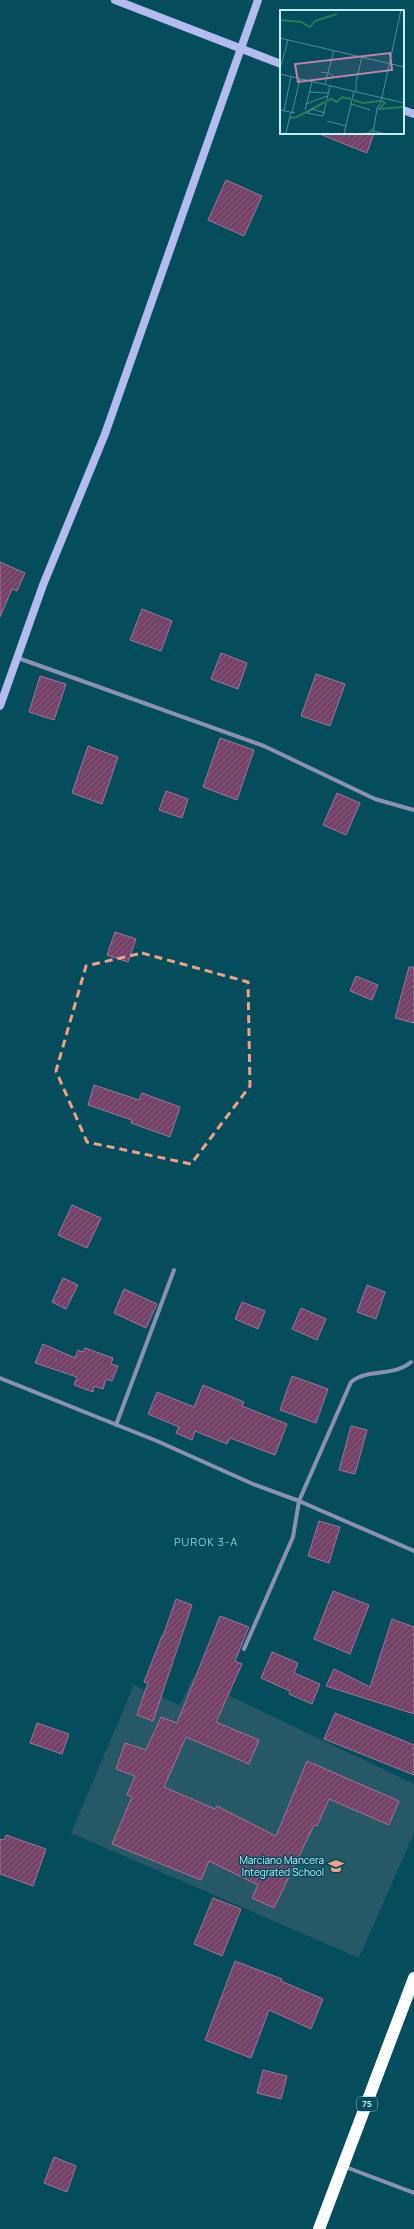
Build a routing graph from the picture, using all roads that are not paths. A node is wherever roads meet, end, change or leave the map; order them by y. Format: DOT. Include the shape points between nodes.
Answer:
graph roads {
  1 [pos="115,0"];
  2 [pos="258,0"];
  3 [pos="240,49"];
  4 [pos="280,64"];
  5 [pos="404,110"];
  6 [pos="414,114"];
  7 [pos="18,658"];
  8 [pos="0,706"];
  9 [pos="414,810"];
  10 [pos="174,1270"];
  11 [pos="411,1362"];
  12 [pos="0,1378"];
  13 [pos="116,1425"];
  14 [pos="299,1501"];
  15 [pos="414,1551"];
  16 [pos="244,1649"];
  17 [pos="414,1978"];
  18 [pos="343,2166"];
  19 [pos="414,2193"];
  20 [pos="319,2229"];
  1 -- 3 [label="street"];
  2 -- 3 [label="street"];
  3 -- 4 [label="street"];
  3 -- 7 [label="street" via="105,434 43,585"];
  5 -- 6 [label="street"];
  7 -- 8 [label="street"];
  7 -- 9 [label="street" via="264,746 376,799"];
  10 -- 13 [label="street"];
  11 -- 14 [label="street" via="398,1370 357,1377 351,1382"];
  12 -- 13 [label="street"];
  13 -- 14 [label="street"];
  14 -- 15 [label="street"];
  14 -- 16 [label="street" via="293,1537"];
  17 -- 18 [label="highway, 75"];
  18 -- 19 [label="street"];
  18 -- 20 [label="highway, 75"];
}
